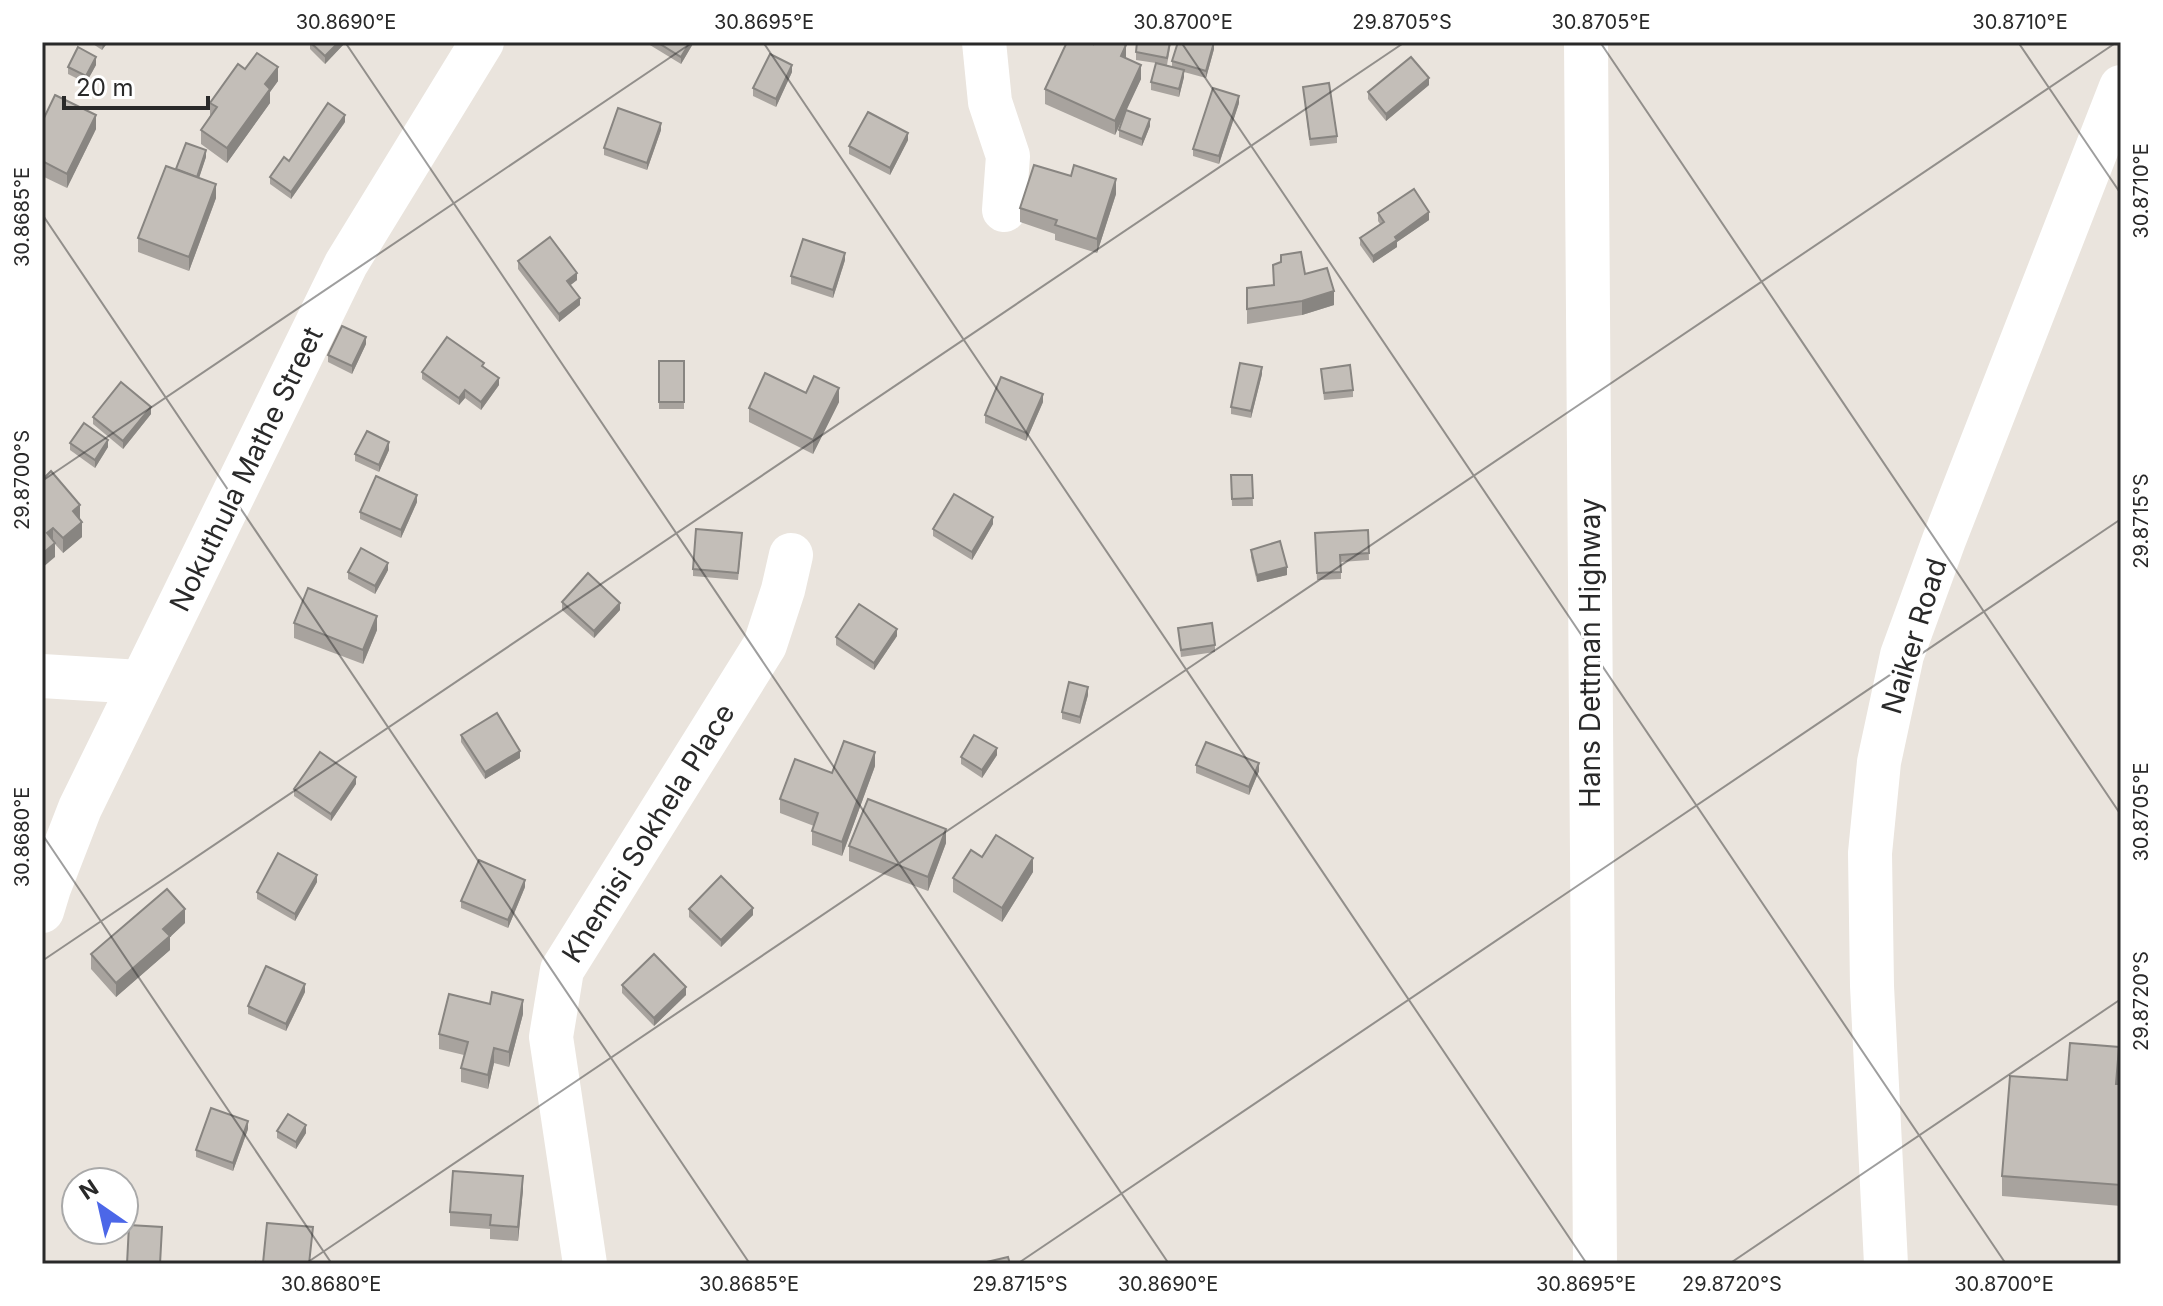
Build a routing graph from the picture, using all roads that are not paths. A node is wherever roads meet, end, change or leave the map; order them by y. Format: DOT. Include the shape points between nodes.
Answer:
graph roads {
  1 [pos="482,42"];
  2 [pos="984,42"];
  3 [pos="1586,42"];
  4 [pos="2121,87"];
  5 [pos="1004,210"];
  6 [pos="791,555"];
  7 [pos="42,676"];
  8 [pos="140,682"];
  9 [pos="42,911"];
  10 [pos="585,1264"];
  11 [pos="1595,1264"];
  12 [pos="1886,1264"];
  1 -- 8 [label="street, Nokuthula Mathe Street" via="346,264"];
  2 -- 5 [label="street" via="990,102 1008,156"];
  3 -- 11 [label="street, Hans Dettman Highway"];
  4 -- 12 [label="street, Naiker Road" via="1902,655 1879,762 1870,853"];
  6 -- 10 [label="street, Khemisi Sokhela Place" via="765,645 562,970 551,1037"];
  7 -- 8 [label="street"];
  8 -- 9 [label="street, Nokuthula Mathe Street" via="80,808"];
}
